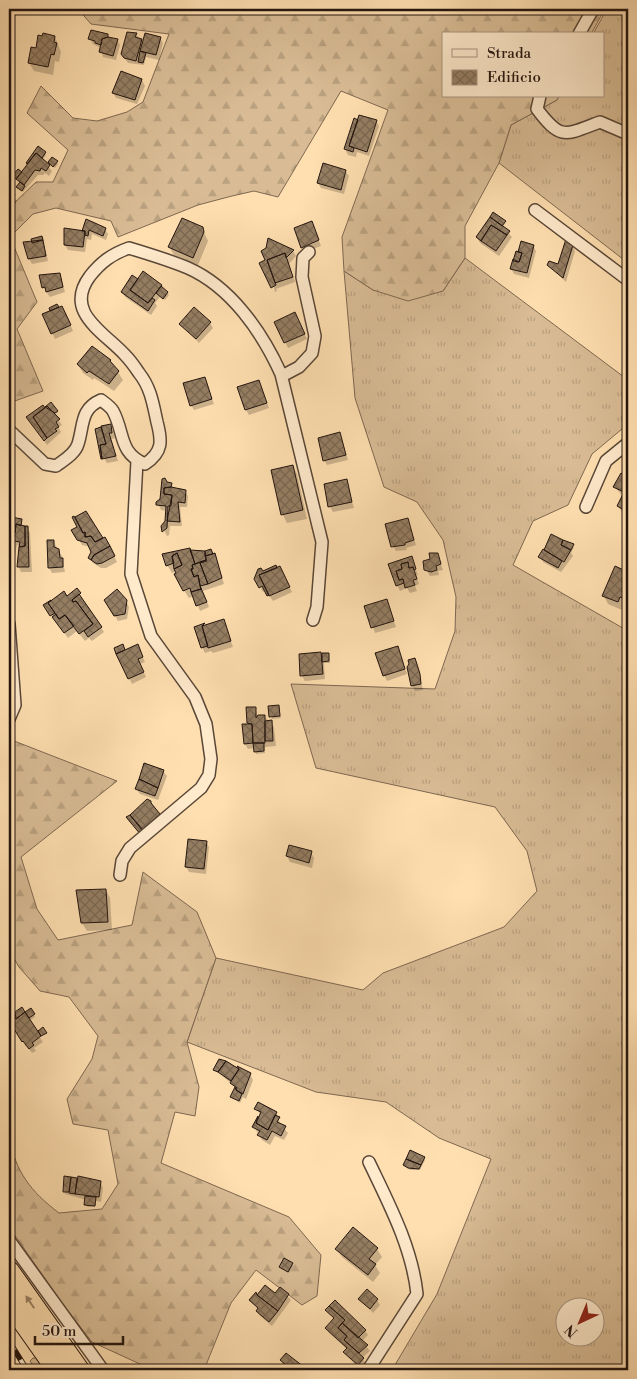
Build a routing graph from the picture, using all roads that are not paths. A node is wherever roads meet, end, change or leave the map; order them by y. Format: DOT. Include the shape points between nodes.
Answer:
graph roads {
  1 [pos="593,9"];
  2 [pos="580,32"];
  3 [pos="540,98"];
  4 [pos="628,134"];
  5 [pos="535,210"];
  6 [pos="309,252"];
  7 [pos="628,280"];
  8 [pos="282,376"];
  9 [pos="9,430"];
  10 [pos="628,443"];
  11 [pos="138,461"];
  12 [pos="586,507"];
  13 [pos="313,620"];
  14 [pos="9,624"];
  15 [pos="9,719"];
  16 [pos="120,875"];
  17 [pos="369,1162"];
  18 [pos="9,1240"];
  19 [pos="9,1271"];
  20 [pos="9,1302"];
  21 [pos="56,1370"];
  22 [pos="79,1370"];
  23 [pos="103,1370"];
  24 [pos="368,1370"];
  1 -- 2 [label="street"];
  3 -- 4 [label="street" via="537,108 551,128 568,134 600,122"];
  5 -- 7 [label="street"];
  6 -- 8 [label="street" via="303,258 302,277 315,336 312,353 299,368"];
  8 -- 11 [label="street" via="257,330 218,288 189,268 137,250 129,248 110,255 87,280 80,300 101,334 125,354 141,375 153,398 162,439 155,458 145,464"];
  8 -- 13 [label="street" via="322,542"];
  9 -- 11 [label="street" via="45,464 56,466 70,456 78,444 84,413 101,400 112,410 125,448"];
  10 -- 12 [label="street" via="606,462"];
  11 -- 16 [label="street" via="131,574 151,636 195,697 206,724 211,758 209,775 201,788 130,848 122,861"];
  14 -- 15 [label="street" via="15,705"];
  17 -- 24 [label="street" via="396,1218 417,1294"];
  18 -- 23 [label="street"];
  22 -- 19 [label="highway, one-way"];
  20 -- 21 [label="highway"];
}
